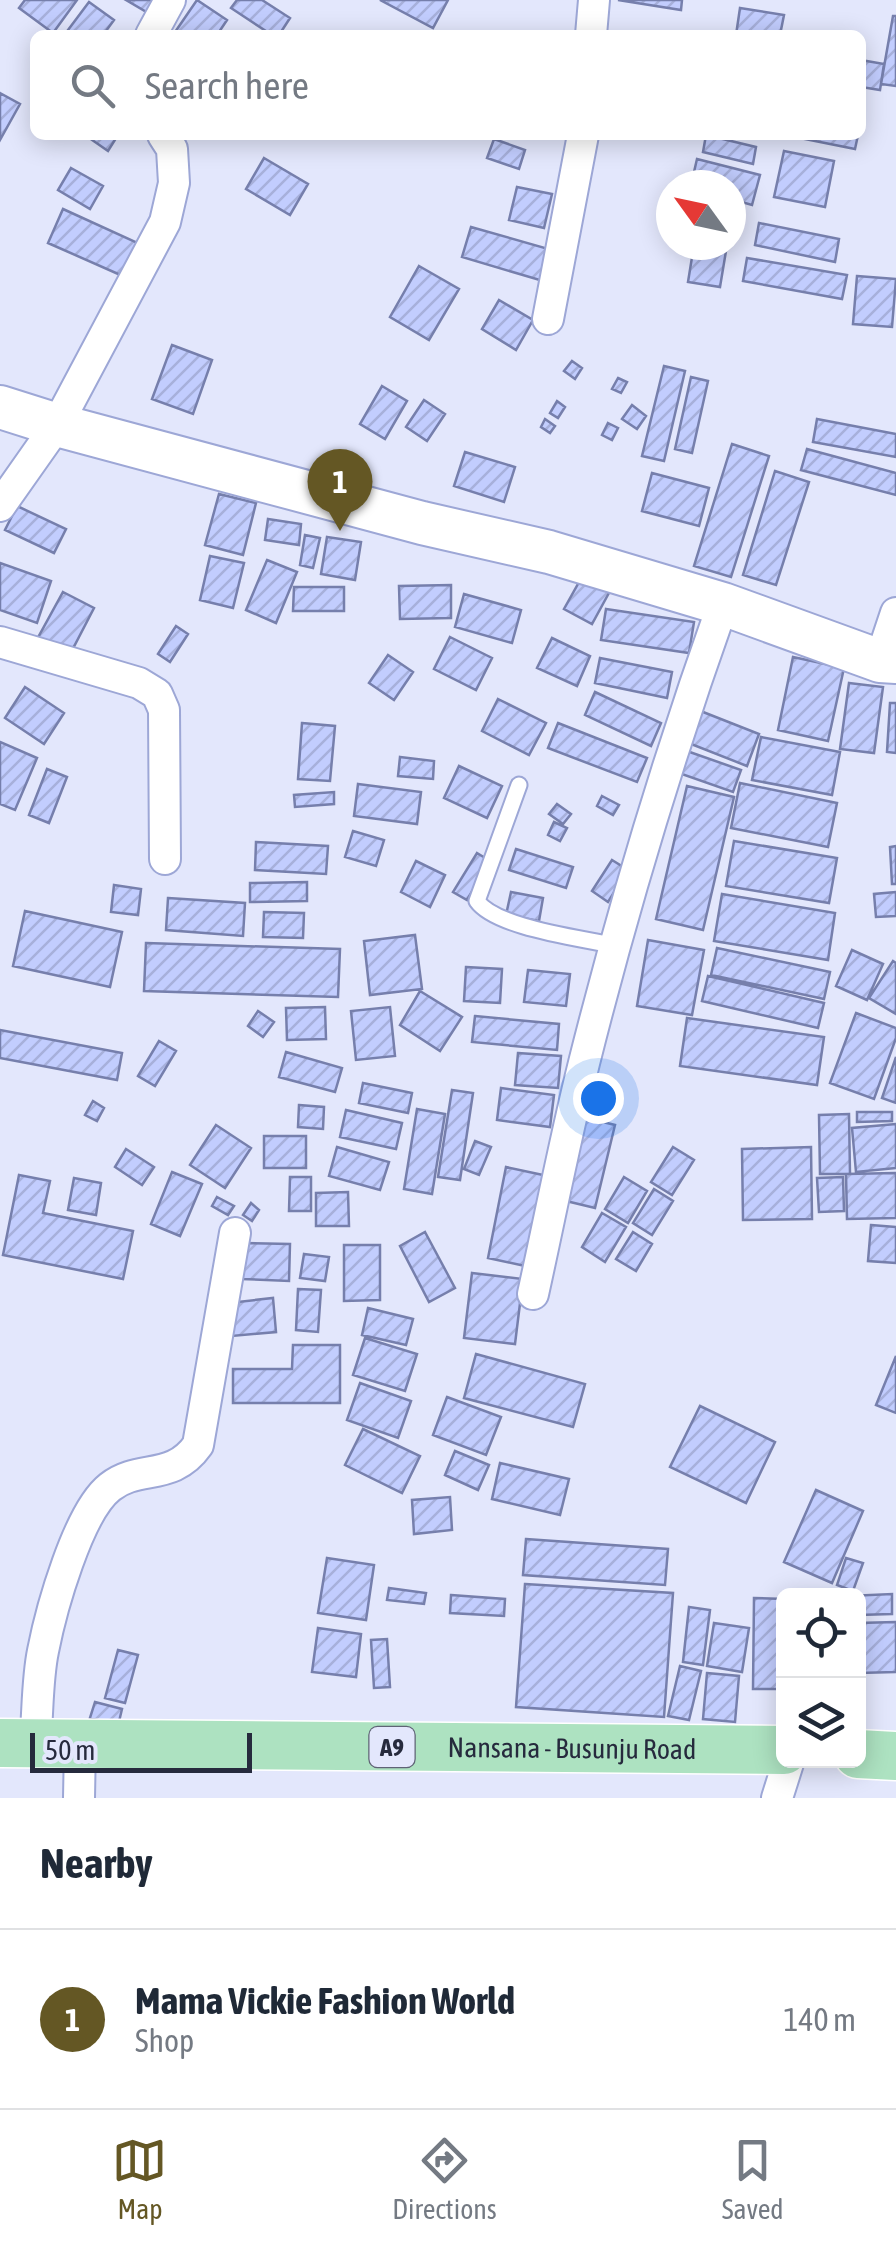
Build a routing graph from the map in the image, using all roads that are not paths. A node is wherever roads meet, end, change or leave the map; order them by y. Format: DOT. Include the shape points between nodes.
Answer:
graph roads {
  1 [pos="170,0"];
  2 [pos="594,0"];
  3 [pos="154,30"];
  4 [pos="592,30"];
  5 [pos="166,140"];
  6 [pos="582,140"];
  7 [pos="548,319"];
  8 [pos="0,407"];
  9 [pos="57,425"];
  10 [pos="0,506"];
  11 [pos="722,604"];
  12 [pos="896,613"];
  13 [pos="0,642"];
  14 [pos="888,662"];
  15 [pos="519,785"];
  16 [pos="165,859"];
  17 [pos="616,946"];
  18 [pos="235,1233"];
  19 [pos="533,1294"];
  20 [pos="38,1743"];
  21 [pos="776,1750"];
  22 [pos="866,1754"];
  23 [pos="896,1756"];
  24 [pos="786,1768"];
  25 [pos="79,1798"];
  26 [pos="777,1798"];
  1 -- 3 [label="street"];
  2 -- 4 [label="street"];
  5 -- 9 [label="street" via="174,183 166,222"];
  6 -- 7 [label="street"];
  8 -- 9 [label="street"];
  9 -- 10 [label="street"];
  9 -- 11 [label="street" via="549,552"];
  11 -- 14 [label="street"];
  11 -- 17 [label="street"];
  12 -- 14 [label="street"];
  13 -- 16 [label="street" via="157,694 164,710"];
  15 -- 17 [label="lane" via="480,906 498,918"];
  17 -- 19 [label="street"];
  18 -- 20 [label="street" via="198,1445 186,1462 112,1485 96,1502 46,1638"];
  20 -- 21 [label="main road, Nansana - Busunju Road / A9"];
  20 -- 25 [label="street"];
  22 -- 23 [label="main road"];
  24 -- 26 [label="street"];
}
